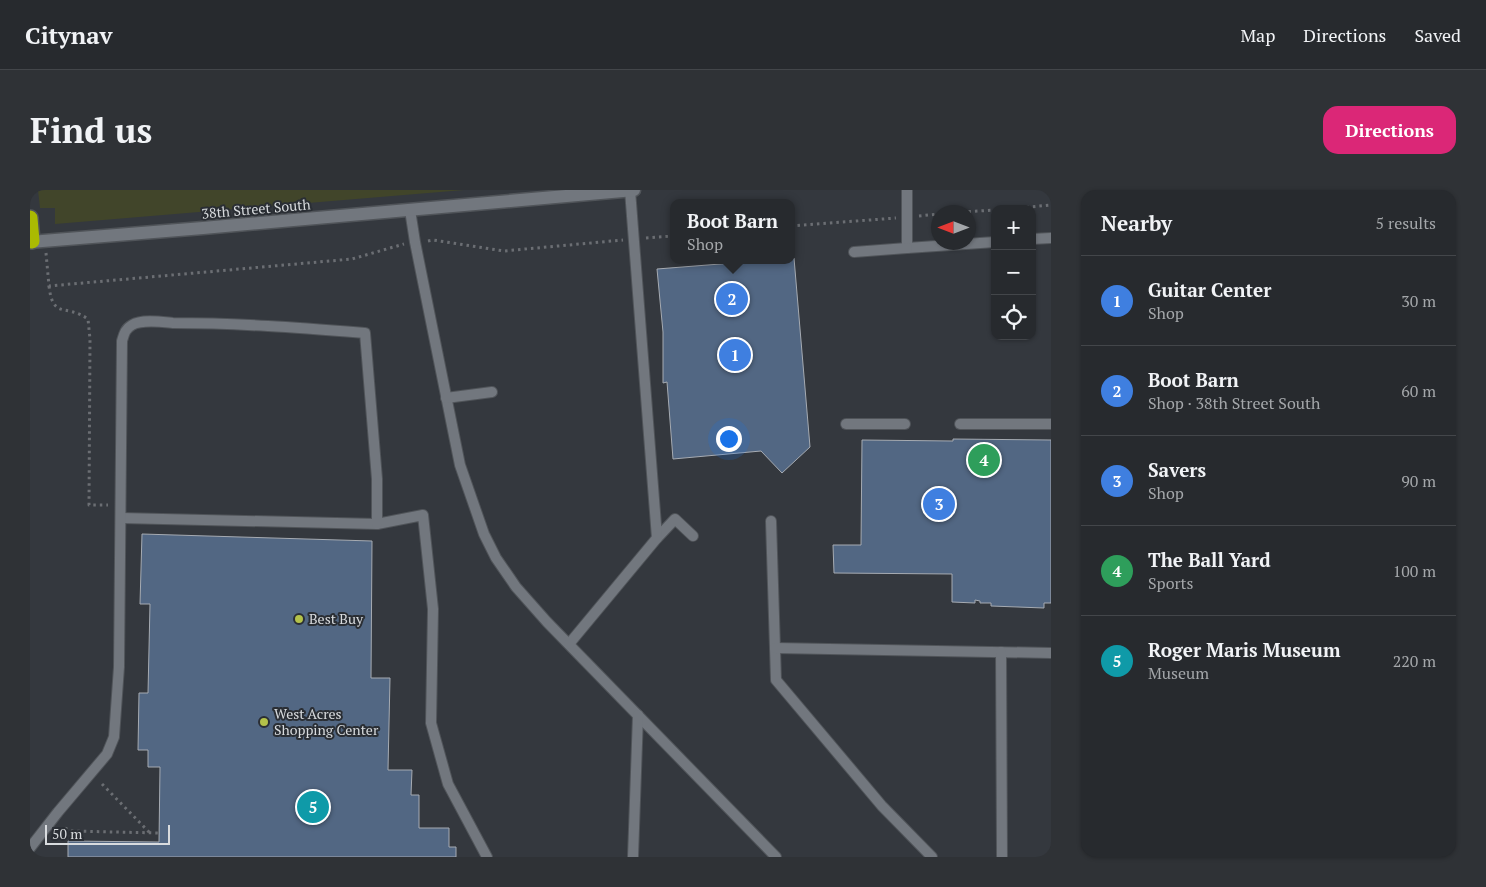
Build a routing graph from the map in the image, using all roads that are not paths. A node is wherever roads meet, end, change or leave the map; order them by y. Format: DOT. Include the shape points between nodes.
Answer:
graph roads {
  1 [pos="630,190"];
  2 [pos="634,190"];
  3 [pos="906,190"];
  4 [pos="410,210"];
  5 [pos="30,218"];
  6 [pos="1051,238"];
  7 [pos="1036,240"];
  8 [pos="31,241"];
  9 [pos="991,242"];
  10 [pos="907,248"];
  11 [pos="854,252"];
  12 [pos="492,392"];
  13 [pos="446,398"];
  14 [pos="846,424"];
  15 [pos="905,424"];
  16 [pos="960,424"];
  17 [pos="1051,424"];
  18 [pos="121,518"];
  19 [pos="772,522"];
  20 [pos="378,524"];
  21 [pos="693,536"];
  22 [pos="657,538"];
  23 [pos="569,644"];
  24 [pos="775,648"];
  25 [pos="1001,652"];
  26 [pos="1051,653"];
  27 [pos="638,714"];
  28 [pos="30,848"];
  29 [pos="487,857"];
  30 [pos="634,857"];
  31 [pos="776,857"];
  32 [pos="932,857"];
  33 [pos="1002,857"];
  1 -- 2 [label="street, 38th Street South"];
  1 -- 4 [label="street, 38th Street South"];
  1 -- 22 [label="lane"];
  3 -- 10 [label="lane"];
  4 -- 8 [label="street, 38th Street South"];
  4 -- 13 [label="lane"];
  5 -- 8 [label="highway"];
  6 -- 7 [label="lane"];
  9 -- 10 [label="lane"];
  10 -- 11 [label="lane"];
  12 -- 13 [label="lane"];
  13 -- 23 [label="lane" via="460,465 484,534 496,558 516,587"];
  14 -- 15 [label="lane"];
  16 -- 17 [label="lane"];
  18 -- 20 [label="lane"];
  18 -- 20 [label="lane" via="122,341 126,330 133,324 145,322 260,324 365,333"];
  18 -- 28 [label="lane" via="119,668 114,737 107,754"];
  19 -- 24 [label="lane"];
  20 -- 29 [label="lane" via="423,515 433,609 431,723 448,784"];
  21 -- 22 [label="lane" via="675,519"];
  22 -- 23 [label="lane"];
  23 -- 27 [label="lane"];
  24 -- 25 [label="lane"];
  24 -- 32 [label="lane" via="776,680 882,806"];
  25 -- 26 [label="lane"];
  25 -- 33 [label="lane"];
  27 -- 30 [label="lane"];
  27 -- 31 [label="lane"];
}
